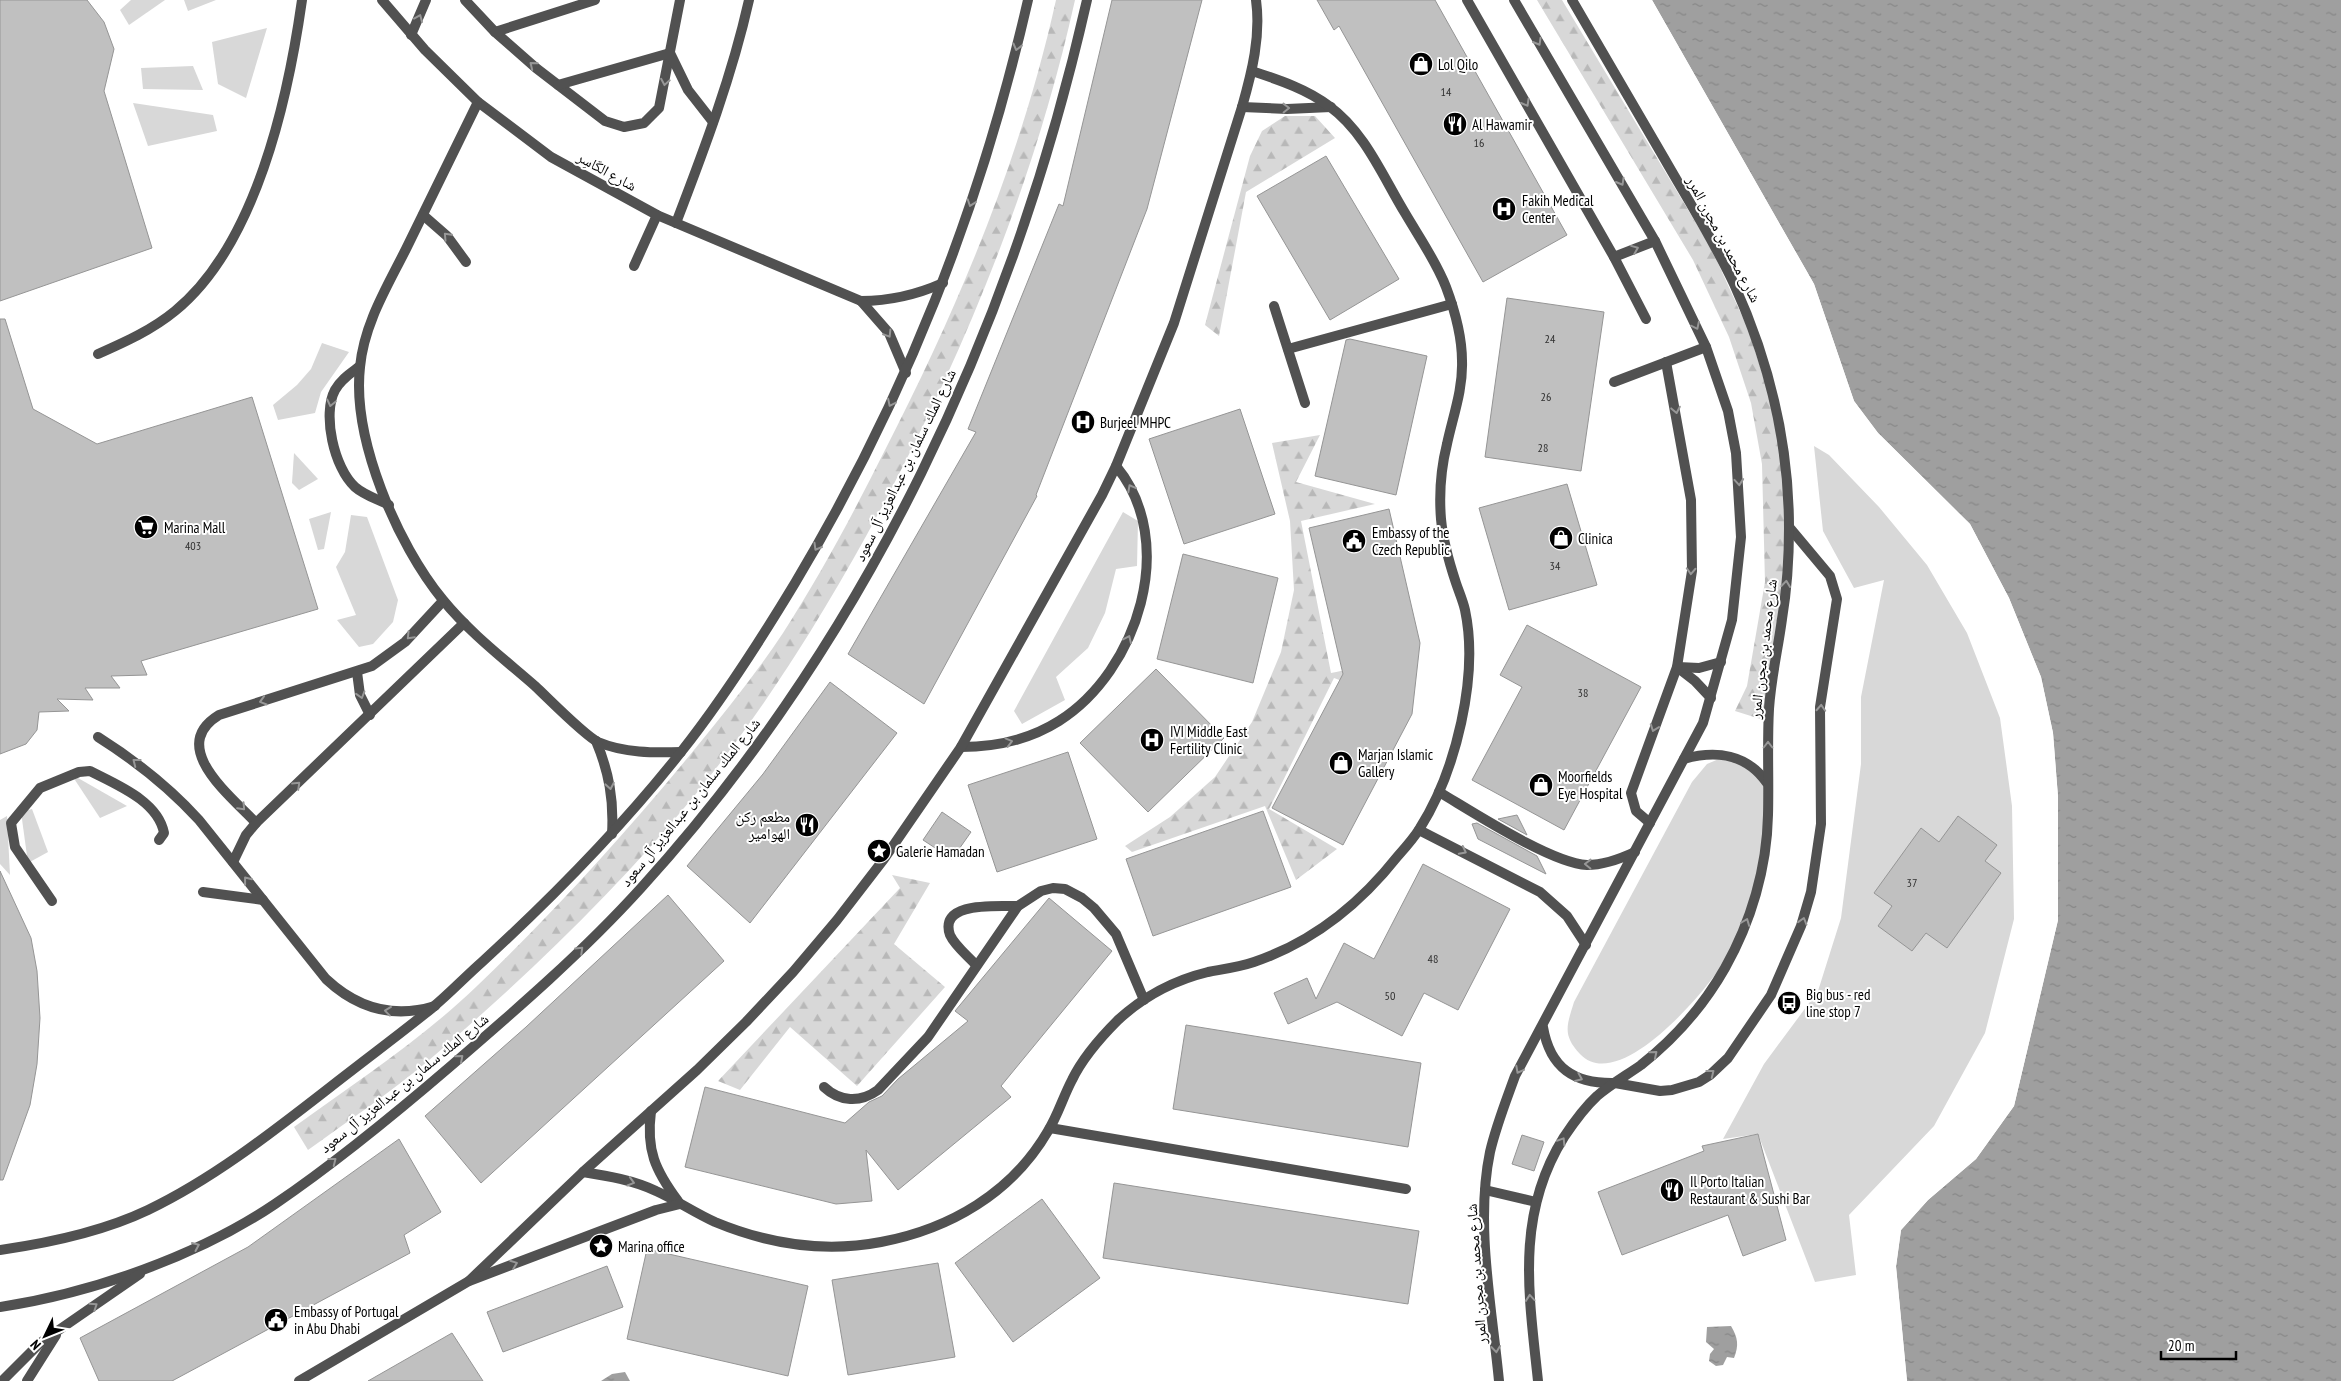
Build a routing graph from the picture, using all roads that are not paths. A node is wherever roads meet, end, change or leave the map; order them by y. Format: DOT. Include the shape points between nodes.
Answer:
graph roads {
  1 [pos="302,0"];
  2 [pos="382,0"];
  3 [pos="426,0"];
  4 [pos="465,0"];
  5 [pos="594,0"];
  6 [pos="680,0"];
  7 [pos="749,0"];
  8 [pos="1028,0"];
  9 [pos="1087,0"];
  10 [pos="1256,0"];
  11 [pos="1467,0"];
  12 [pos="1514,0"];
  13 [pos="1572,0"];
  14 [pos="495,32"];
  15 [pos="411,35"];
  16 [pos="670,53"];
  17 [pos="1252,71"];
  18 [pos="558,85"];
  19 [pos="478,102"];
  20 [pos="1331,106"];
  21 [pos="1242,107"];
  22 [pos="714,122"];
  23 [pos="423,215"];
  24 [pos="657,216"];
  25 [pos="676,222"];
  26 [pos="1655,240"];
  27 [pos="1614,257"];
  28 [pos="466,262"];
  29 [pos="634,266"];
  30 [pos="943,283"];
  31 [pos="861,300"];
  32 [pos="1452,304"];
  33 [pos="1274,306"];
  34 [pos="1646,319"];
  35 [pos="1706,347"];
  36 [pos="1288,349"];
  37 [pos="98,354"];
  38 [pos="1666,362"];
  39 [pos="360,366"];
  40 [pos="906,372"];
  41 [pos="1614,382"];
  42 [pos="1305,403"];
  43 [pos="1116,466"];
  44 [pos="388,505"];
  45 [pos="1789,527"];
  46 [pos="443,601"];
  47 [pos="464,623"];
  48 [pos="1721,662"];
  49 [pos="1677,667"];
  50 [pos="357,672"];
  51 [pos="1711,698"];
  52 [pos="370,715"];
  53 [pos="98,737"];
  54 [pos="596,741"];
  55 [pos="961,747"];
  56 [pos="681,752"];
  57 [pos="1684,759"];
  58 [pos="1767,783"];
  59 [pos="1439,792"];
  60 [pos="256,823"];
  61 [pos="1650,823"];
  62 [pos="1419,830"];
  63 [pos="612,834"];
  64 [pos="159,840"];
  65 [pos="1635,852"];
  66 [pos="233,862"];
  67 [pos="203,892"];
  68 [pos="264,900"];
  69 [pos="52,901"];
  70 [pos="1018,906"];
  71 [pos="1586,945"];
  72 [pos="976,965"];
  73 [pos="1144,1000"];
  74 [pos="436,1005"];
  75 [pos="1543,1027"];
  76 [pos="1614,1083"];
  77 [pos="824,1086"];
  78 [pos="651,1111"];
  79 [pos="1050,1128"];
  80 [pos="583,1172"];
  81 [pos="1406,1189"];
  82 [pos="1485,1190"];
  83 [pos="1536,1202"];
  84 [pos="680,1204"];
  85 [pos="0,1250"];
  86 [pos="151,1266"];
  87 [pos="469,1282"];
  88 [pos="0,1307"];
  89 [pos="59,1330"];
  90 [pos="2,1381"];
  91 [pos="28,1381"];
  92 [pos="299,1381"];
  93 [pos="1499,1381"];
  94 [pos="1538,1381"];
  1 -- 37 [label="street" via="277,122 251,200 227,247 196,290 176,310 136,336"];
  2 -- 15 [label="street, شارع الكَاسِر"];
  15 -- 3 [label="street, one-way"];
  4 -- 14 [label="street"];
  5 -- 14 [label="street"];
  6 -- 16 [label="street"];
  7 -- 22 [label="street"];
  8 -- 30 [label="street, one-way" via="997,122"];
  86 -- 9 [label="street, شارع الملك سلمان بن عبدالعزيز آل سعود, one-way" via="274,1205 416,1096 526,1000 612,918 644,885 745,764 789,702 859,589 941,433 1002,288 1028,214 1055,129"];
  10 -- 17 [label="street" via="1257,30"];
  11 -- 27 [label="street, one-way"];
  12 -- 26 [label="street, شارع محمد بن مجرن المرر, one-way"];
  13 -- 45 [label="street, شارع محمد بن مجرن المرر" via="1714,245 1749,318 1762,356 1781,435"];
  18 -- 14 [label="street, one-way"];
  15 -- 19 [label="street, شارع الكَاسِر"];
  16 -- 18 [label="street"];
  16 -- 18 [label="street, one-way" via="659,108 644,123 635,126 624,127 605,121"];
  16 -- 22 [label="street" via="688,90"];
  17 -- 20 [label="street" via="1293,86"];
  17 -- 21 [label="street"];
  19 -- 23 [label="street"];
  19 -- 24 [label="street, شارع الكَاسِر" via="551,157"];
  21 -- 20 [label="street, one-way" via="1287,109"];
  20 -- 32 [label="street" via="1369,151 1444,282"];
  21 -- 43 [label="street" via="1174,323"];
  22 -- 25 [label="street"];
  28 -- 23 [label="street, one-way" via="448,236"];
  23 -- 39 [label="street" via="370,324"];
  24 -- 25 [label="street, شارع الكَاسِر"];
  24 -- 29 [label="street"];
  25 -- 31 [label="street, شارع الكَاسِر"];
  27 -- 26 [label="street, one-way"];
  26 -- 35 [label="street, شارع محمد بن مجرن المرر, one-way"];
  27 -- 34 [label="street"];
  30 -- 31 [label="street, شارع الكَاسِر" via="912,296"];
  30 -- 40 [label="street"];
  31 -- 40 [label="street, شارع الكَاسِر, one-way" via="889,333"];
  32 -- 36 [label="street"];
  32 -- 59 [label="street" via="1462,359 1461,386 1442,467 1441,520 1450,565 1465,608 1468,644 1467,680 1458,739"];
  33 -- 36 [label="street"];
  35 -- 38 [label="street"];
  35 -- 48 [label="street, شارع محمد بن مجرن المرر, one-way" via="1728,411 1740,495 1738,578"];
  36 -- 42 [label="street"];
  38 -- 41 [label="street"];
  38 -- 49 [label="street, one-way" via="1691,500 1692,571"];
  39 -- 44 [label="street" via="360,415"];
  39 -- 44 [label="street, one-way" via="340,382 330,403 334,444 342,469 353,485"];
  40 -- 56 [label="street, one-way" via="814,551 741,670"];
  43 -- 55 [label="street"];
  55 -- 43 [label="street, one-way" via="1013,741 1058,721 1095,690 1121,652 1139,610 1144,587 1146,542 1137,499"];
  44 -- 46 [label="street" via="413,558"];
  58 -- 45 [label="street, شارع محمد بن مجرن المرر, one-way" via="1769,705 1782,618"];
  76 -- 45 [label="street, one-way" via="1660,1090 1686,1087 1710,1075 1728,1058 1771,995 1801,926 1811,892 1821,824 1820,707 1837,599 1830,576"];
  46 -- 47 [label="street"];
  46 -- 50 [label="street, one-way" via="405,642 389,655"];
  47 -- 52 [label="street"];
  47 -- 54 [label="street"];
  48 -- 49 [label="street" via="1699,668"];
  48 -- 51 [label="street, شارع محمد بن مجرن المرر"];
  49 -- 51 [label="street"];
  49 -- 61 [label="street, one-way" via="1631,794 1636,811"];
  50 -- 52 [label="street, one-way" via="360,695"];
  50 -- 60 [label="street, one-way" via="219,715 204,727 199,745 202,762"];
  51 -- 57 [label="street, شارع محمد بن مجرن المرر"];
  60 -- 52 [label="street, one-way"];
  66 -- 53 [label="street, one-way" via="179,799 129,757"];
  54 -- 56 [label="street" via="638,752"];
  54 -- 63 [label="street, one-way" via="604,759 612,796"];
  55 -- 78 [label="street" via="884,860 837,920 746,1022"];
  56 -- 63 [label="street"];
  57 -- 58 [label="street" via="1711,754 1731,756 1760,772"];
  57 -- 61 [label="street, شارع محمد بن مجرن المرر"];
  76 -- 58 [label="street, شارع محمد بن مجرن المرر, one-way" via="1653,1054 1688,1020 1708,996 1736,947 1760,879 1768,815"];
  59 -- 62 [label="street"];
  65 -- 59 [label="street, one-way" via="1604,863 1572,863 1542,850"];
  60 -- 66 [label="street" via="238,848"];
  61 -- 65 [label="street, شارع محمد بن مجرن المرر"];
  62 -- 71 [label="street, one-way" via="1540,892 1568,916"];
  62 -- 73 [label="street" via="1364,894 1345,912 1309,936 1280,952 1189,978"];
  63 -- 74 [label="street" via="527,921"];
  64 -- 69 [label="street" via="164,833 162,824 150,807 90,771 40,788 11,822 15,847"];
  65 -- 71 [label="street, شارع محمد بن مجرن المرر"];
  68 -- 66 [label="street, one-way"];
  67 -- 68 [label="street"];
  74 -- 68 [label="street, one-way" via="403,1012 371,1008 339,992"];
  70 -- 72 [label="street"];
  70 -- 72 [label="street" via="967,908 951,918 950,934"];
  70 -- 73 [label="street" via="1041,891 1053,888 1065,889 1082,898 1116,934"];
  71 -- 75 [label="street, شارع محمد بن مجرن المرر"];
  72 -- 77 [label="street" via="928,1038 878,1090 855,1100 838,1097"];
  73 -- 79 [label="street" via="1122,1017 1084,1060"];
  74 -- 85 [label="street" via="235,1158 146,1212 60,1239"];
  75 -- 76 [label="street, one-way" via="1545,1042 1560,1066 1585,1081"];
  75 -- 82 [label="street, شارع محمد بن مجرن المرر, one-way" via="1516,1076 1500,1115 1490,1152"];
  83 -- 76 [label="street, شارع محمد بن مجرن المرر, one-way" via="1547,1168 1569,1129"];
  78 -- 80 [label="street"];
  78 -- 84 [label="street" via="649,1129 655,1164 662,1180"];
  79 -- 81 [label="street"];
  79 -- 84 [label="street" via="1012,1178 970,1210 940,1225 878,1243 847,1247 785,1244 736,1230"];
  80 -- 84 [label="street, one-way" via="637,1183"];
  80 -- 87 [label="street"];
  82 -- 83 [label="street"];
  82 -- 93 [label="street, شارع محمد بن مجرن المرر, one-way" via="1488,1267"];
  94 -- 83 [label="street, شارع محمد بن مجرن المرر, one-way" via="1528,1272 1529,1237"];
  87 -- 84 [label="street, one-way" via="656,1210"];
  86 -- 88 [label="street, شارع الملك سلمان بن عبدالعزيز آل سعود" via="97,1286"];
  89 -- 86 [label="street, one-way"];
  87 -- 92 [label="street"];
  89 -- 90 [label="street" via="22,1359"];
  89 -- 91 [label="street"];
}
